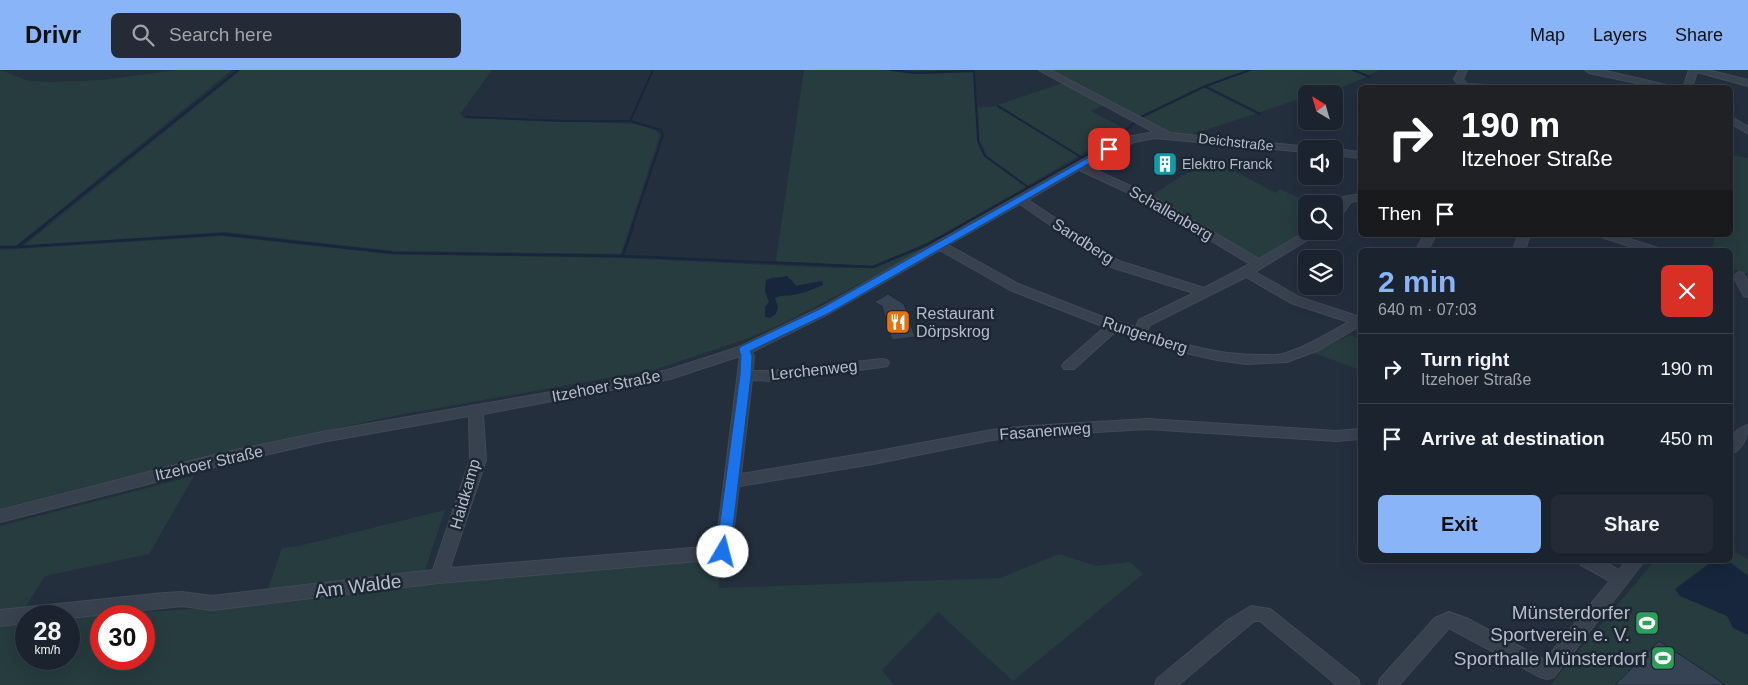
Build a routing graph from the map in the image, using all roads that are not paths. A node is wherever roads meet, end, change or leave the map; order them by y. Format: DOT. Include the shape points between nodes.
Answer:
graph roads {
  1 [pos="1043,70"];
  2 [pos="1463,70"];
  3 [pos="1589,70"];
  4 [pos="1692,70"];
  5 [pos="1698,70"];
  6 [pos="1747,80"];
  7 [pos="1461,85"];
  8 [pos="1661,85"];
  9 [pos="1688,85"];
  10 [pos="1739,121"];
  11 [pos="1733,131"];
  12 [pos="1748,132"];
  13 [pos="1167,136"];
  14 [pos="1298,148"];
  15 [pos="1343,153"];
  16 [pos="1358,155"];
  17 [pos="1079,166"];
  18 [pos="1358,197"];
  19 [pos="1020,199"];
  20 [pos="1343,205"];
  21 [pos="1611,237"];
  22 [pos="1301,240"];
  23 [pos="939,245"];
  24 [pos="1647,248"];
  25 [pos="1260,265"];
  26 [pos="1246,272"];
  27 [pos="1739,276"];
  28 [pos="1207,293"];
  29 [pos="1748,293"];
  30 [pos="1358,321"];
  31 [pos="1358,322"];
  32 [pos="1115,325"];
  33 [pos="1140,333"];
  34 [pos="744,350"];
  35 [pos="882,363"];
  36 [pos="1069,366"];
  37 [pos="746,375"];
  38 [pos="476,410"];
  39 [pos="1748,430"];
  40 [pos="1358,434"];
  41 [pos="1733,445"];
  42 [pos="733,482"];
  43 [pos="0,516"];
  44 [pos="1592,563"];
  45 [pos="1634,563"];
  46 [pos="439,576"];
  47 [pos="1621,579"];
  48 [pos="0,618"];
  49 [pos="1164,685"];
  50 [pos="1351,685"];
  51 [pos="1387,685"];
  1 -- 13 [label="street"];
  2 -- 7 [label="street" via="1458,79"];
  3 -- 8 [label="street"];
  4 -- 9 [label="street"];
  5 -- 6 [label="street"];
  10 -- 12 [label="street"];
  11 -- 12 [label="street"];
  13 -- 14 [label="street, Deichstraße"];
  13 -- 17 [label="street, Itzehoer Straße" via="1131,139"];
  15 -- 16 [label="street"];
  17 -- 19 [label="street, Itzehoer Straße"];
  17 -- 25 [label="street, Schallenberg" via="1143,195"];
  18 -- 20 [label="street" via="1347,199"];
  19 -- 23 [label="street, Itzehoer Straße"];
  19 -- 28 [label="street, Sandberg" via="1116,264"];
  21 -- 24 [label="street"];
  22 -- 25 [label="street"];
  23 -- 32 [label="street, Rungenberg" via="1014,287"];
  23 -- 34 [label="street, Itzehoer Straße" via="826,310"];
  25 -- 26 [label="street"];
  26 -- 28 [label="street"];
  26 -- 30 [label="street" via="1295,300"];
  27 -- 29 [label="street"];
  28 -- 33 [label="street" via="1144,323"];
  31 -- 33 [label="street, Rungenberg" via="1314,347 1282,359 1246,360 1218,356 1173,346"];
  32 -- 33 [label="street, Rungenberg"];
  32 -- 36 [label="street"];
  34 -- 37 [label="street" via="747,356"];
  34 -- 38 [label="street, Itzehoer Straße" via="695,367 634,382"];
  35 -- 37 [label="street, Lerchenweg" via="773,376"];
  37 -- 42 [label="street"];
  38 -- 43 [label="street, Itzehoer Straße" via="226,458"];
  38 -- 46 [label="street, Haidkamp" via="478,460"];
  39 -- 41 [label="street"];
  40 -- 42 [label="street, Fasanenweg" via="1336,436 1147,424 1030,431"];
  42 -- 46 [label="street, Am Walde" via="723,552"];
  44 -- 47 [label="street"];
  45 -- 47 [label="street"];
  46 -- 48 [label="street, Am Walde" via="212,603 164,600"];
  47 -- 51 [label="street" via="1548,671 1448,620 1441,623"];
  49 -- 50 [label="street" via="1251,613 1264,614"];
}
